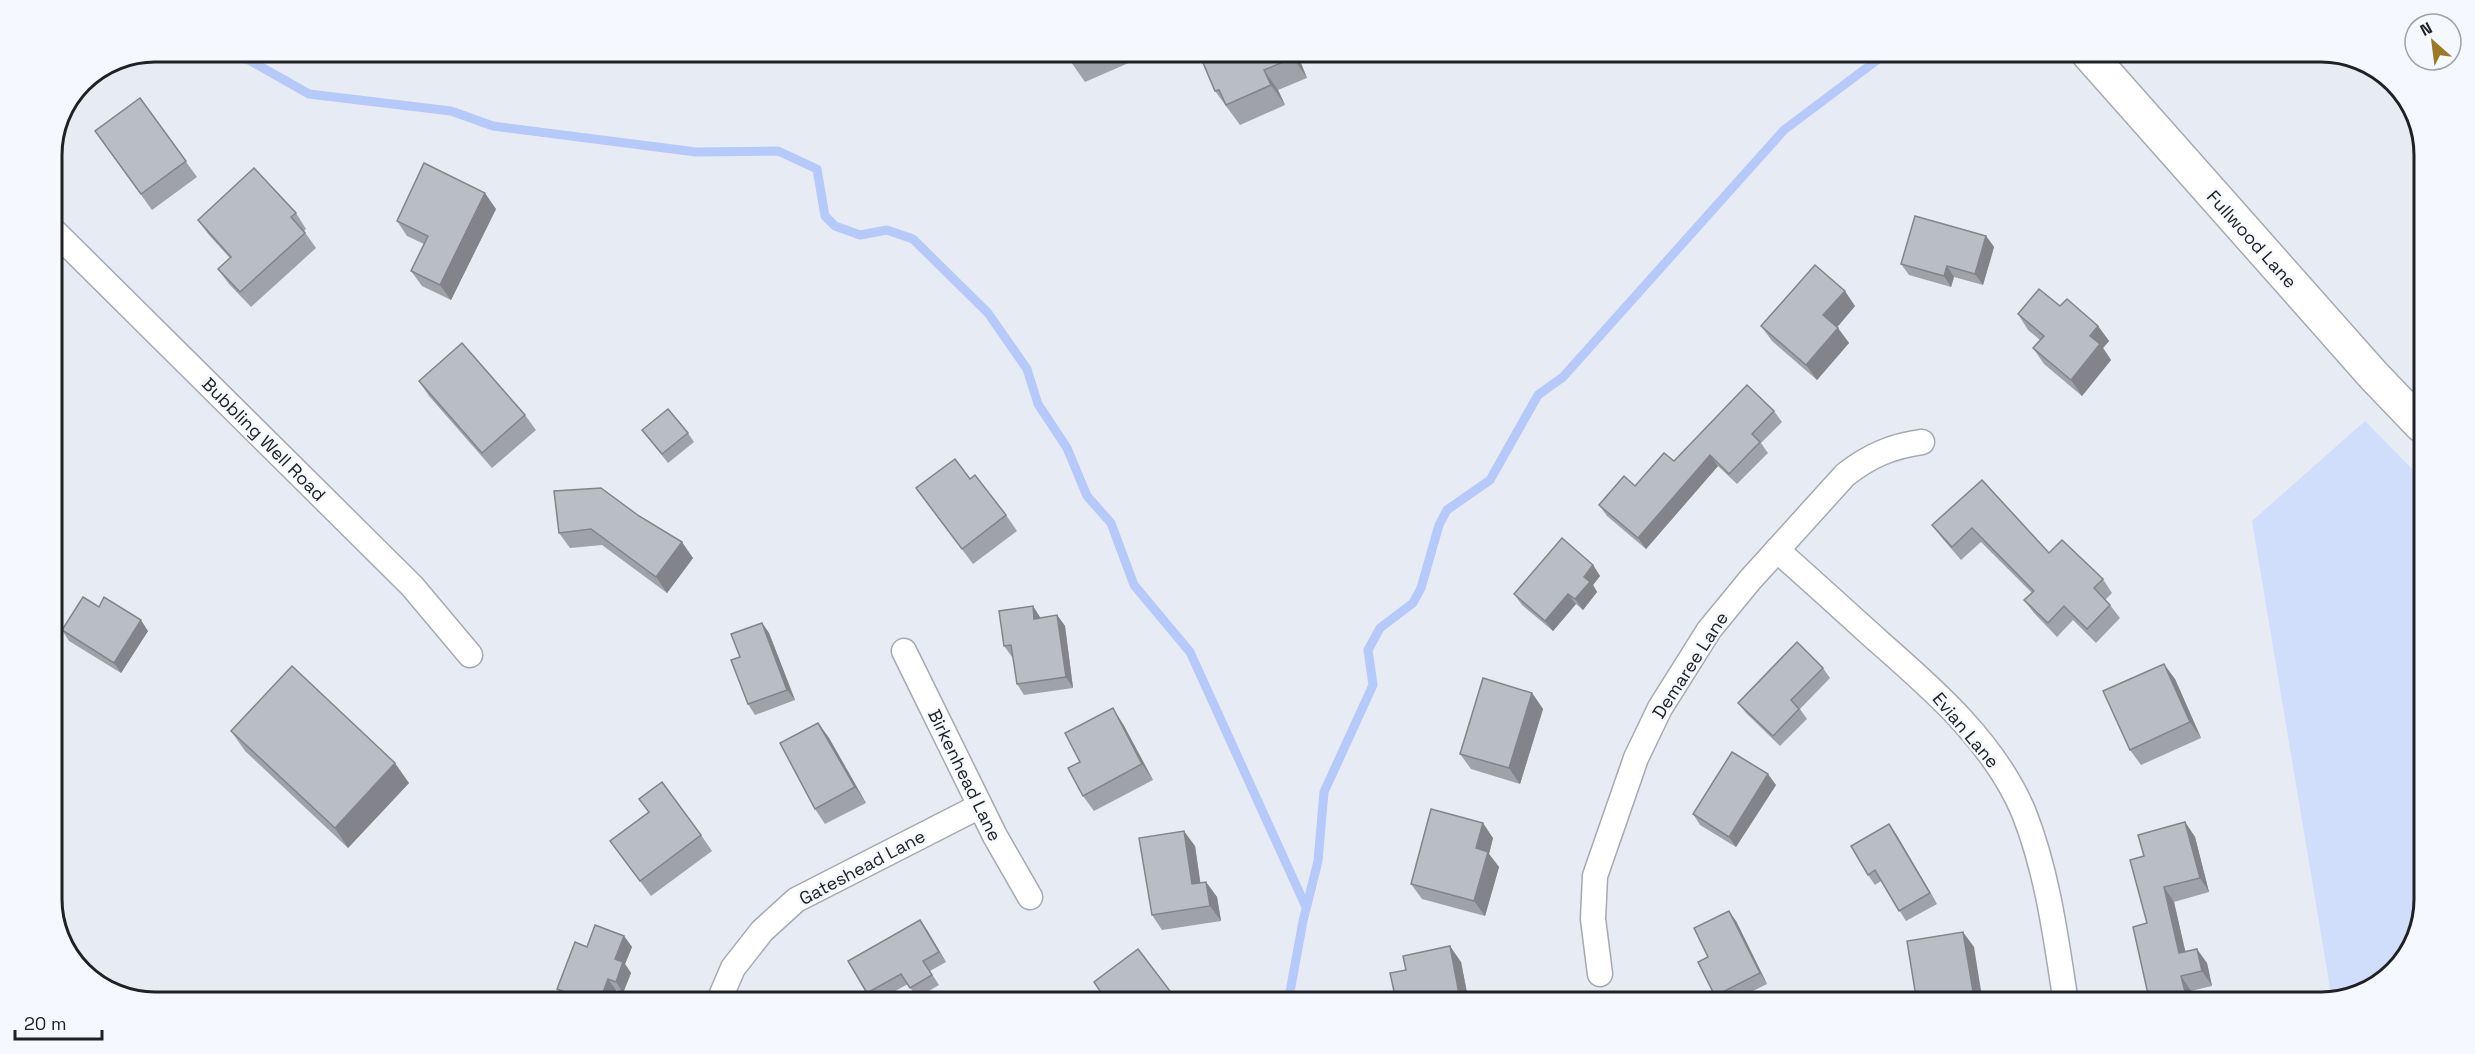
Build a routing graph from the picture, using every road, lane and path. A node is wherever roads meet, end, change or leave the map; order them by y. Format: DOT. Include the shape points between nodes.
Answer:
graph roads {
  1 [pos="2096,62"];
  2 [pos="62,239"];
  3 [pos="2413,417"];
  4 [pos="1922,442"];
  5 [pos="1777,550"];
  6 [pos="904,651"];
  7 [pos="470,656"];
  8 [pos="980,806"];
  9 [pos="1030,897"];
  10 [pos="1600,974"];
  11 [pos="723,992"];
  12 [pos="2065,992"];
  1 -- 3 [label="street, Fullwood Lane"];
  2 -- 7 [label="street, Bubbling Well Road" via="412,586"];
  4 -- 5 [label="street, Demaree Lane" via="1884,450 1860,463"];
  5 -- 10 [label="street, Demaree Lane" via="1709,630 1660,708 1636,758 1595,876 1593,919"];
  5 -- 12 [label="street, Evian Lane" via="1935,692 1982,743 2023,811 2037,848"];
  6 -- 8 [label="street, Birkenhead Lane"];
  8 -- 9 [label="street, Birkenhead Lane"];
  8 -- 11 [label="street, Gateshead Lane" via="796,900 762,931 733,968"];
}
